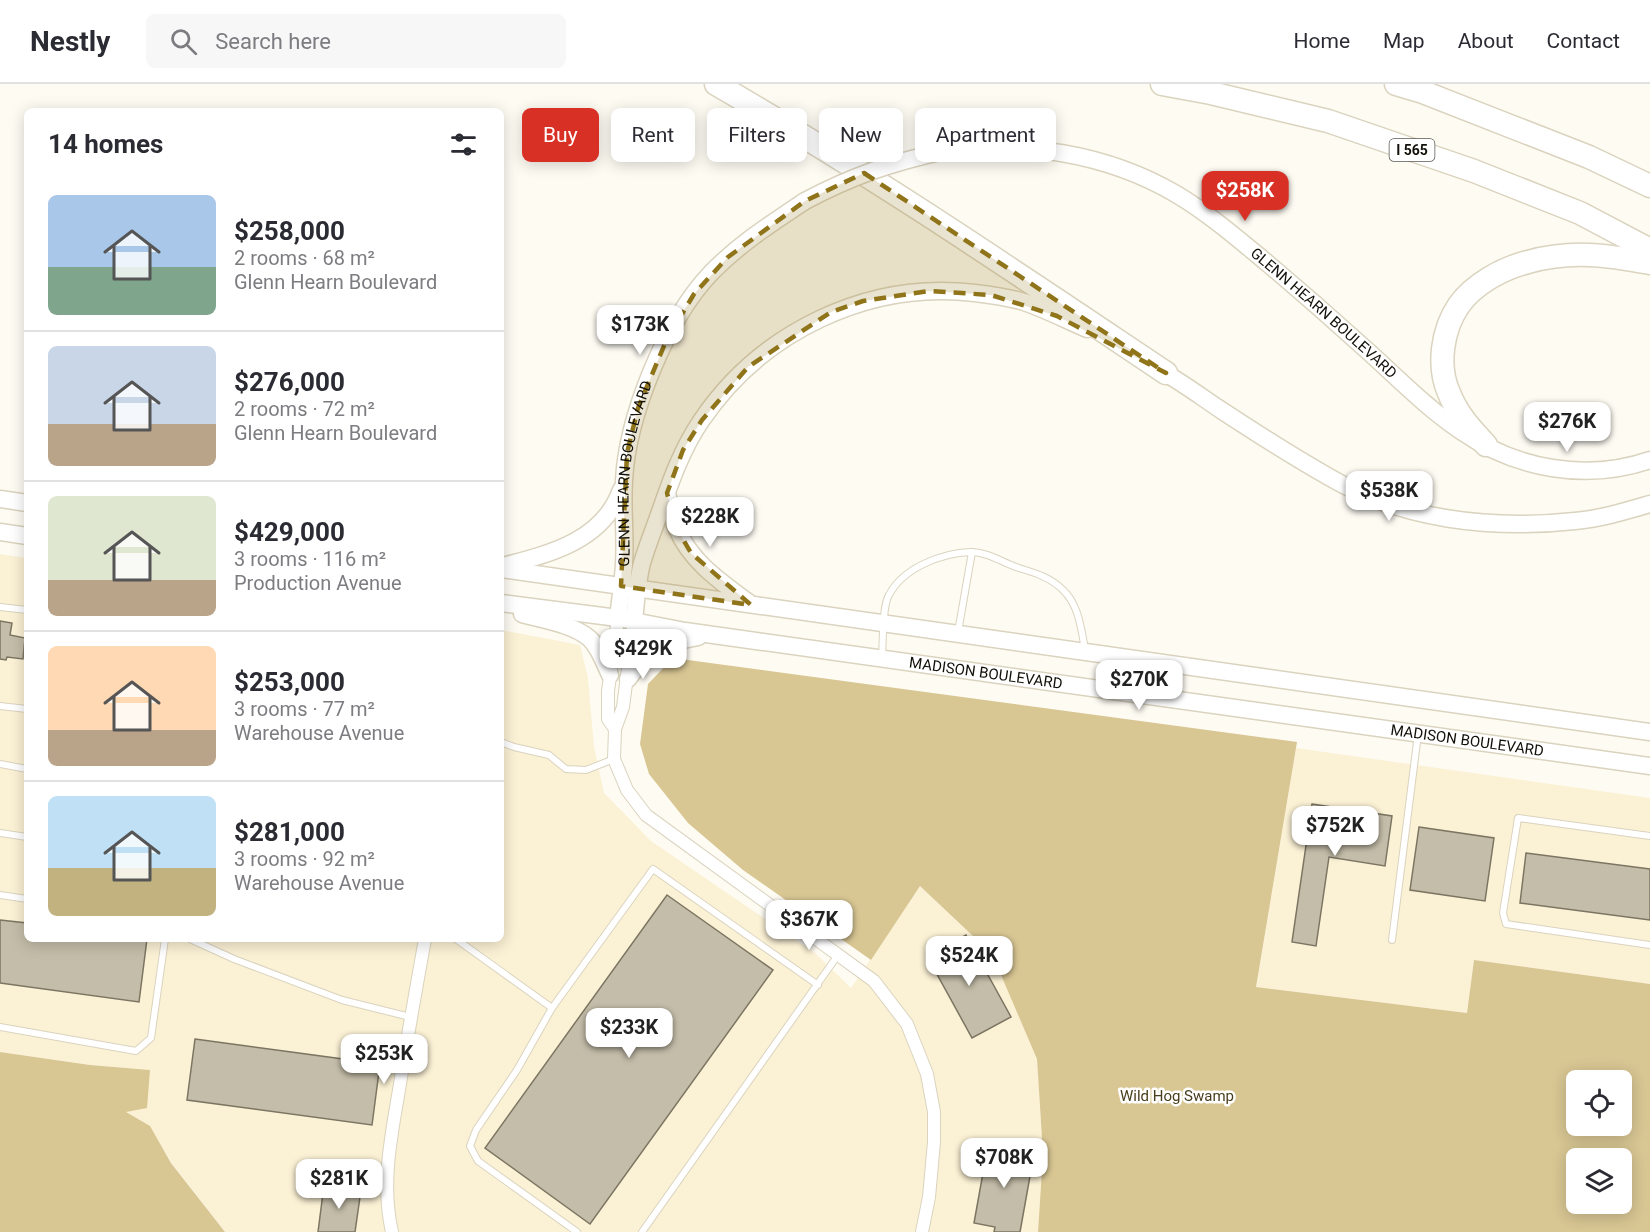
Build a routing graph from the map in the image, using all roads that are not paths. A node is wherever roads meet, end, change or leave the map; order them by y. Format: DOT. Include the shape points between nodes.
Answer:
graph roads {
  1 [pos="716,84"];
  2 [pos="1162,84"];
  3 [pos="1396,84"];
  4 [pos="1650,186"];
  5 [pos="1650,250"];
  6 [pos="1650,263"];
  7 [pos="1166,373"];
  8 [pos="1485,445"];
  9 [pos="1650,460"];
  10 [pos="624,480"];
  11 [pos="667,493"];
  12 [pos="0,499"];
  13 [pos="24,503"];
  14 [pos="1650,504"];
  15 [pos="0,532"];
  16 [pos="24,536"];
  17 [pos="972,552"];
  18 [pos="504,567"];
  19 [pos="504,568"];
  20 [pos="629,587"];
  21 [pos="504,603"];
  22 [pos="751,605"];
  23 [pos="0,607"];
  24 [pos="504,609"];
  25 [pos="24,610"];
  26 [pos="626,620"];
  27 [pos="884,624"];
  28 [pos="713,634"];
  29 [pos="958,634"];
  30 [pos="1086,652"];
  31 [pos="882,658"];
  32 [pos="610,675"];
  33 [pos="628,679"];
  34 [pos="0,706"];
  35 [pos="24,709"];
  36 [pos="615,729"];
  37 [pos="1650,732"];
  38 [pos="1418,733"];
  39 [pos="504,743"];
  40 [pos="614,759"];
  41 [pos="0,764"];
  42 [pos="1650,766"];
  43 [pos="24,768"];
  44 [pos="0,833"];
  45 [pos="1650,836"];
  46 [pos="24,837"];
  47 [pos="0,895"];
  48 [pos="24,899"];
  49 [pos="1392,940"];
  50 [pos="165,942"];
  51 [pos="197,942"];
  52 [pos="424,942"];
  53 [pos="460,942"];
  54 [pos="1650,945"];
  55 [pos="839,954"];
  56 [pos="818,986"];
  57 [pos="552,1008"];
  58 [pos="410,1017"];
  59 [pos="0,1027"];
  60 [pos="392,1232"];
  61 [pos="577,1232"];
  62 [pos="642,1232"];
  63 [pos="922,1232"];
  1 -- 7 [label="highway" via="947,226"];
  2 -- 5 [label="highway, I 565" via="1338,124 1580,213"];
  3 -- 4 [label="highway" via="1590,157"];
  6 -- 8 [label="highway" via="1604,254 1547,257 1489,278 1459,305 1444,340 1442,361 1448,392 1463,420"];
  7 -- 11 [label="main road, GLENN HEARN BOULEVARD" via="1089,331 1023,302 959,291 929,291 863,301 802,328 748,367 702,420 683,450"];
  7 -- 14 [label="main road, GLENN HEARN BOULEVARD" via="1330,478 1402,508 1507,525 1576,521"];
  8 -- 9 [label="main road, GLENN HEARN BOULEVARD" via="1522,462 1578,472"];
  8 -- 10 [label="main road, GLENN HEARN BOULEVARD, bridge" via="1436,411 1231,233 1175,193 1130,171 1062,153 990,147 897,161 838,183 805,201 728,257 709,275 666,341 638,408"];
  10 -- 18 [label="main road" via="615,507 573,543"];
  10 -- 20 [label="main road, GLENN HEARN BOULEVARD" via="624,563"];
  11 -- 20 [label="main road, GLENN HEARN BOULEVARD" via="642,564"];
  11 -- 22 [label="main road" via="677,529 691,554 712,576"];
  12 -- 13 [label="main road"];
  15 -- 16 [label="main road"];
  17 -- 27 [label="lane" via="941,557 904,575 888,596"];
  17 -- 29 [label="lane"];
  17 -- 30 [label="lane" via="1043,575 1064,590 1077,610"];
  19 -- 20 [label="main road"];
  20 -- 22 [label="main road"];
  20 -- 26 [label="main road, GLENN HEARN BOULEVARD"];
  21 -- 26 [label="main road, MADISON BOULEVARD"];
  22 -- 27 [label="main road"];
  23 -- 25 [label="lane"];
  24 -- 32 [label="main road" via="575,630 589,638"];
  26 -- 28 [label="main road, MADISON BOULEVARD"];
  26 -- 32 [label="street"];
  26 -- 33 [label="street"];
  27 -- 29 [label="main road"];
  27 -- 31 [label="lane"];
  28 -- 31 [label="main road, MADISON BOULEVARD"];
  28 -- 33 [label="main road" via="661,647 645,656"];
  29 -- 30 [label="main road"];
  30 -- 37 [label="main road"];
  31 -- 38 [label="main road, MADISON BOULEVARD"];
  32 -- 36 [label="street" via="608,719"];
  33 -- 36 [label="street"];
  34 -- 35 [label="lane"];
  36 -- 40 [label="street"];
  38 -- 42 [label="main road, MADISON BOULEVARD"];
  38 -- 49 [label="lane"];
  39 -- 40 [label="lane" via="549,754 567,769 586,770"];
  40 -- 55 [label="street" via="627,790 646,815"];
  41 -- 43 [label="lane"];
  44 -- 46 [label="lane"];
  45 -- 54 [label="lane" via="1518,818 1503,913 1506,924"];
  47 -- 48 [label="lane"];
  50 -- 59 [label="lane" via="151,1038 136,1051"];
  51 -- 58 [label="lane" via="342,1000"];
  52 -- 58 [label="street"];
  53 -- 57 [label="lane"];
  55 -- 56 [label="lane"];
  55 -- 63 [label="street" via="874,981 907,1024 927,1074 934,1112 934,1142"];
  56 -- 57 [label="lane" via="653,869"];
  56 -- 62 [label="lane"];
  57 -- 61 [label="lane" via="517,1070 476,1130 470,1146 478,1161"];
  58 -- 60 [label="street" via="387,1160"];
}
